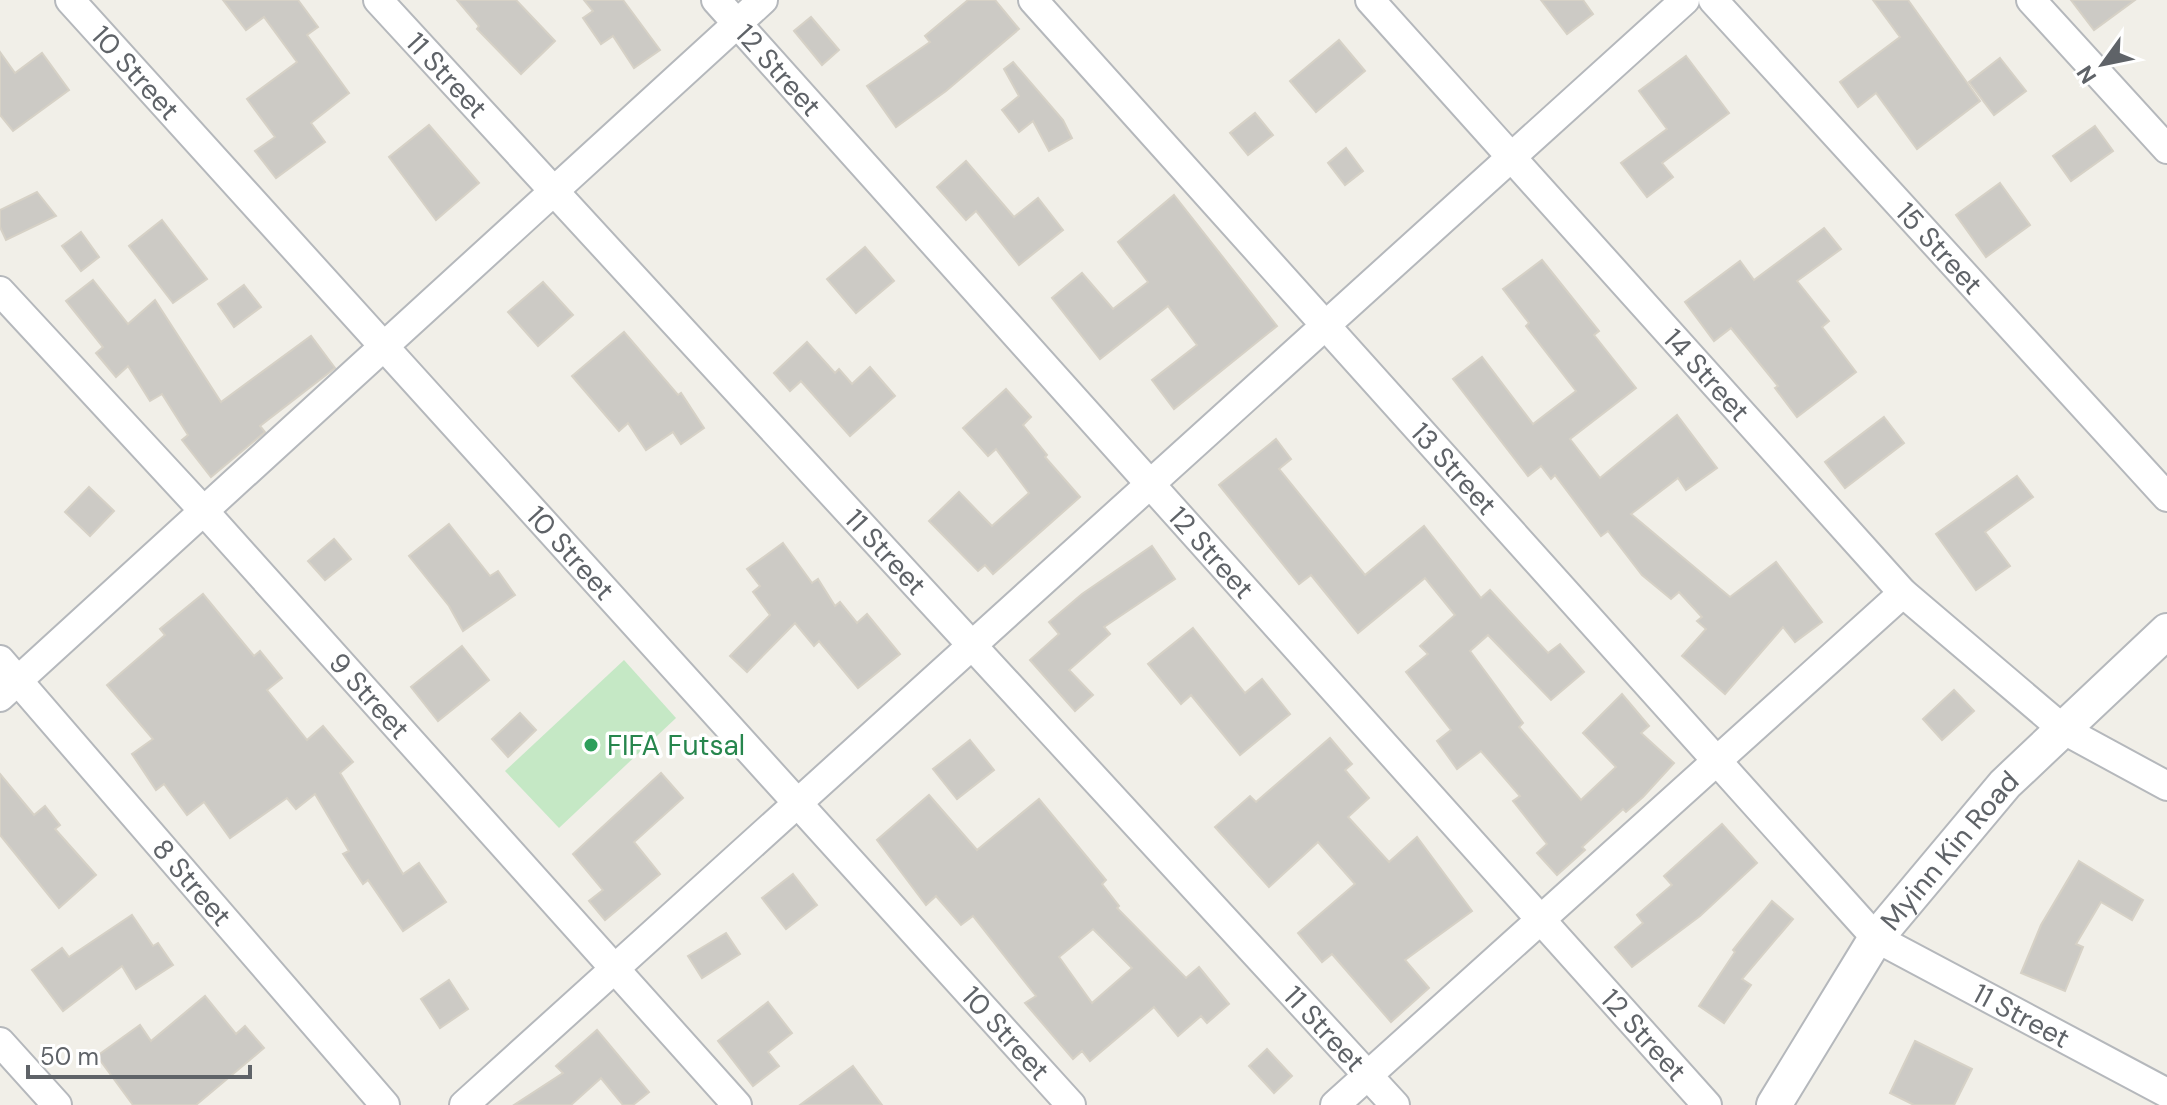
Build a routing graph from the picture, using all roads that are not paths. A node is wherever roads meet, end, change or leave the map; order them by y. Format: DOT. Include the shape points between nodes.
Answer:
graph roads {
  1 [pos="70,0"];
  2 [pos="378,0"];
  3 [pos="716,0"];
  4 [pos="763,0"];
  5 [pos="1033,0"];
  6 [pos="1370,0"];
  7 [pos="1685,0"];
  8 [pos="1713,0"];
  9 [pos="2031,0"];
  10 [pos="737,23"];
  11 [pos="2167,149"];
  12 [pos="1511,157"];
  13 [pos="553,190"];
  14 [pos="0,291"];
  15 [pos="1325,325"];
  16 [pos="383,345"];
  17 [pos="1149,483"];
  18 [pos="2167,497"];
  19 [pos="202,509"];
  20 [pos="1903,593"];
  21 [pos="2167,631"];
  22 [pos="971,644"];
  23 [pos="6,679"];
  24 [pos="2064,730"];
  25 [pos="1717,761"];
  26 [pos="2167,786"];
  27 [pos="796,801"];
  28 [pos="1541,920"];
  29 [pos="1876,938"];
  30 [pos="613,967"];
  31 [pos="0,1042"];
  32 [pos="1368,1076"];
  33 [pos="2167,1093"];
  34 [pos="57,1105"];
  35 [pos="385,1105"];
  36 [pos="464,1105"];
  37 [pos="737,1105"];
  38 [pos="1071,1105"];
  39 [pos="1335,1105"];
  40 [pos="1395,1105"];
  41 [pos="1707,1105"];
  42 [pos="1774,1105"];
  1 -- 16 [label="street, 10 Street"];
  2 -- 13 [label="street, 11 Street"];
  3 -- 10 [label="street, 12 Street"];
  4 -- 10 [label="street"];
  5 -- 15 [label="street, 13 Street"];
  6 -- 12 [label="street, 14 Street"];
  7 -- 12 [label="street"];
  8 -- 18 [label="street, 15 Street"];
  9 -- 11 [label="street"];
  10 -- 13 [label="street"];
  10 -- 17 [label="street, 12 Street"];
  12 -- 15 [label="street"];
  12 -- 20 [label="street, 14 Street"];
  13 -- 16 [label="street"];
  13 -- 22 [label="street, 11 Street"];
  14 -- 19 [label="street, 9 Street"];
  15 -- 17 [label="street"];
  15 -- 25 [label="street, 13 Street"];
  16 -- 19 [label="street"];
  16 -- 27 [label="street, 10 Street"];
  17 -- 22 [label="street"];
  17 -- 28 [label="street, 12 Street"];
  19 -- 23 [label="street"];
  19 -- 30 [label="street, 9 Street"];
  20 -- 24 [label="street, 14 Street"];
  20 -- 25 [label="street"];
  21 -- 24 [label="street, Myinn Kin Road"];
  22 -- 27 [label="street"];
  22 -- 32 [label="street, 11 Street"];
  23 -- 35 [label="street, 8 Street"];
  24 -- 26 [label="street"];
  24 -- 29 [label="street, Myinn Kin Road" via="2005,784"];
  25 -- 28 [label="street"];
  25 -- 29 [label="street, 13 Street"];
  27 -- 30 [label="street"];
  27 -- 38 [label="street, 10 Street"];
  28 -- 32 [label="street"];
  28 -- 41 [label="street, 12 Street"];
  29 -- 33 [label="street, 11 Street"];
  29 -- 42 [label="street, Myinn Kin Road"];
  30 -- 36 [label="street"];
  30 -- 37 [label="street, 9 Street"];
  31 -- 34 [label="street"];
  32 -- 39 [label="street"];
  32 -- 40 [label="street, 11 Street"];
}
